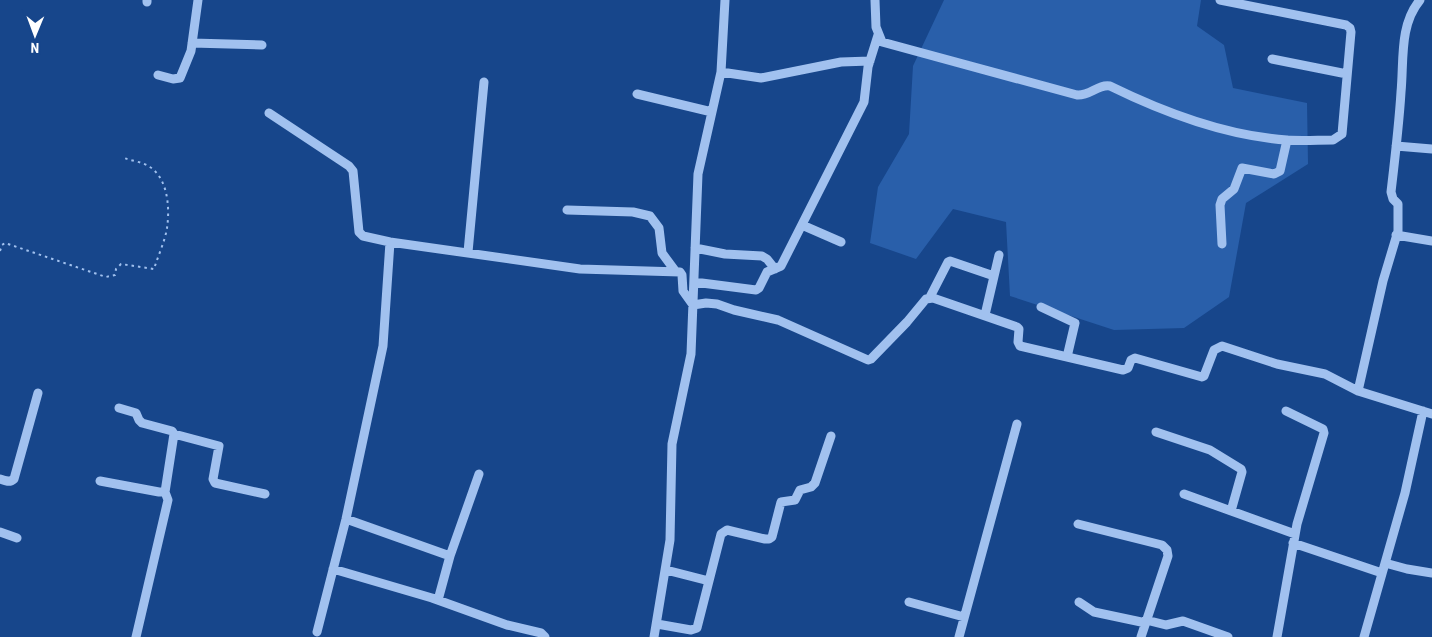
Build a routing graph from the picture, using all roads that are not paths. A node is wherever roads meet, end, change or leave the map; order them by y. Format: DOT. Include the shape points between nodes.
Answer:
graph roads {
  1 [pos="198,0"];
  2 [pos="725,0"];
  3 [pos="875,0"];
  4 [pos="1220,0"];
  5 [pos="1420,0"];
  6 [pos="878,35"];
  7 [pos="192,43"];
  8 [pos="262,45"];
  9 [pos="1272,59"];
  10 [pos="870,60"];
  11 [pos="721,72"];
  12 [pos="1348,74"];
  13 [pos="158,75"];
  14 [pos="484,82"];
  15 [pos="637,94"];
  16 [pos="712,112"];
  17 [pos="269,113"];
  18 [pos="1287,140"];
  19 [pos="1396,146"];
  20 [pos="1432,149"];
  21 [pos="567,210"];
  22 [pos="802,225"];
  23 [pos="1396,236"];
  24 [pos="1432,241"];
  25 [pos="390,242"];
  26 [pos="841,242"];
  27 [pos="1222,244"];
  28 [pos="695,248"];
  29 [pos="468,252"];
  30 [pos="1000,255"];
  31 [pos="775,269"];
  32 [pos="676,272"];
  33 [pos="994,276"];
  34 [pos="694,282"];
  35 [pos="930,297"];
  36 [pos="693,305"];
  37 [pos="1041,306"];
  38 [pos="985,315"];
  39 [pos="1067,357"];
  40 [pos="1358,391"];
  41 [pos="38,393"];
  42 [pos="118,408"];
  43 [pos="1286,411"];
  44 [pos="1427,413"];
  45 [pos="1017,424"];
  46 [pos="1156,432"];
  47 [pos="174,434"];
  48 [pos="831,436"];
  49 [pos="479,474"];
  50 [pos="0,479"];
  51 [pos="100,481"];
  52 [pos="165,492"];
  53 [pos="265,494"];
  54 [pos="1184,494"];
  55 [pos="1231,511"];
  56 [pos="346,520"];
  57 [pos="1078,524"];
  58 [pos="0,532"];
  59 [pos="18,538"];
  60 [pos="1294,539"];
  61 [pos="450,556"];
  62 [pos="1385,563"];
  63 [pos="333,569"];
  64 [pos="666,570"];
  65 [pos="1382,573"];
  66 [pos="1432,573"];
  67 [pos="709,580"];
  68 [pos="438,600"];
  69 [pos="909,602"];
  70 [pos="1079,602"];
  71 [pos="964,617"];
  72 [pos="1146,621"];
  73 [pos="657,624"];
  74 [pos="317,632"];
  75 [pos="136,637"];
  76 [pos="544,637"];
  77 [pos="654,637"];
  78 [pos="958,637"];
  79 [pos="1141,637"];
  80 [pos="1228,637"];
  81 [pos="1277,637"];
  82 [pos="1364,637"];
  1 -- 7 [label="street"];
  2 -- 11 [label="street"];
  3 -- 6 [label="street"];
  4 -- 12 [label="street" via="1346,25 1351,32"];
  5 -- 19 [label="street" via="1410,14 1404,42"];
  6 -- 10 [label="street"];
  6 -- 18 [label="street" via="882,42 1077,95 1088,95 1104,85 1110,86 1187,118"];
  7 -- 8 [label="street"];
  7 -- 13 [label="street" via="180,78"];
  9 -- 12 [label="street"];
  10 -- 11 [label="street" via="841,62 761,78"];
  10 -- 22 [label="street" via="864,102"];
  11 -- 16 [label="street"];
  12 -- 18 [label="street" via="1339,138"];
  14 -- 29 [label="street"];
  15 -- 16 [label="street"];
  16 -- 28 [label="street" via="698,174"];
  17 -- 25 [label="street" via="349,166 353,171 360,235"];
  18 -- 27 [label="street" via="1280,171 1274,174 1242,168 1234,189 1222,199"];
  19 -- 20 [label="street"];
  19 -- 23 [label="street" via="1391,192 1398,204"];
  21 -- 32 [label="street" via="633,212 650,216 659,228 662,253"];
  22 -- 26 [label="street"];
  22 -- 31 [label="street" via="783,264"];
  23 -- 24 [label="street"];
  23 -- 40 [label="street"];
  25 -- 29 [label="street"];
  25 -- 56 [label="street" via="383,346"];
  28 -- 31 [label="street" via="762,256"];
  28 -- 34 [label="street"];
  29 -- 32 [label="street" via="580,270"];
  30 -- 33 [label="street"];
  31 -- 34 [label="street" via="765,274 756,290"];
  32 -- 36 [label="street" via="682,275 683,291"];
  33 -- 35 [label="street" via="950,261"];
  33 -- 38 [label="street"];
  34 -- 36 [label="street"];
  35 -- 36 [label="street" via="868,360 778,320 717,304"];
  35 -- 38 [label="street"];
  36 -- 64 [label="street" via="691,354 672,444 670,540"];
  37 -- 39 [label="street" via="1076,323"];
  38 -- 39 [label="street" via="1017,327 1020,346"];
  39 -- 40 [label="street" via="1123,370 1135,358 1202,377 1214,350 1222,346 1276,364 1325,374"];
  40 -- 44 [label="street"];
  41 -- 50 [label="street" via="14,479 7,482"];
  42 -- 47 [label="street" via="136,413 142,422 172,430"];
  43 -- 60 [label="street" via="1324,430"];
  44 -- 62 [label="street"];
  45 -- 71 [label="street"];
  46 -- 55 [label="street" via="1210,450 1241,469"];
  47 -- 52 [label="street"];
  47 -- 53 [label="street" via="220,446 213,479 215,483"];
  48 -- 67 [label="street" via="815,483 800,490 795,500 781,502 772,537 765,539 727,530 721,534"];
  49 -- 61 [label="street"];
  51 -- 52 [label="street"];
  52 -- 75 [label="street" via="168,500"];
  54 -- 55 [label="street"];
  55 -- 60 [label="street"];
  56 -- 61 [label="street"];
  56 -- 63 [label="street"];
  57 -- 72 [label="street" via="1166,547 1168,556"];
  58 -- 59 [label="street"];
  60 -- 65 [label="street"];
  60 -- 81 [label="street"];
  61 -- 68 [label="street"];
  62 -- 65 [label="street"];
  62 -- 66 [label="street"];
  63 -- 68 [label="street"];
  63 -- 74 [label="street"];
  64 -- 67 [label="street"];
  64 -- 73 [label="street"];
  65 -- 82 [label="street"];
  67 -- 73 [label="street" via="697,628 691,630"];
  68 -- 76 [label="street" via="507,625 541,633"];
  69 -- 71 [label="street"];
  70 -- 72 [label="street" via="1094,612"];
  71 -- 78 [label="street"];
  72 -- 79 [label="street"];
  72 -- 80 [label="street" via="1166,625 1183,621"];
  73 -- 77 [label="street"];
}
